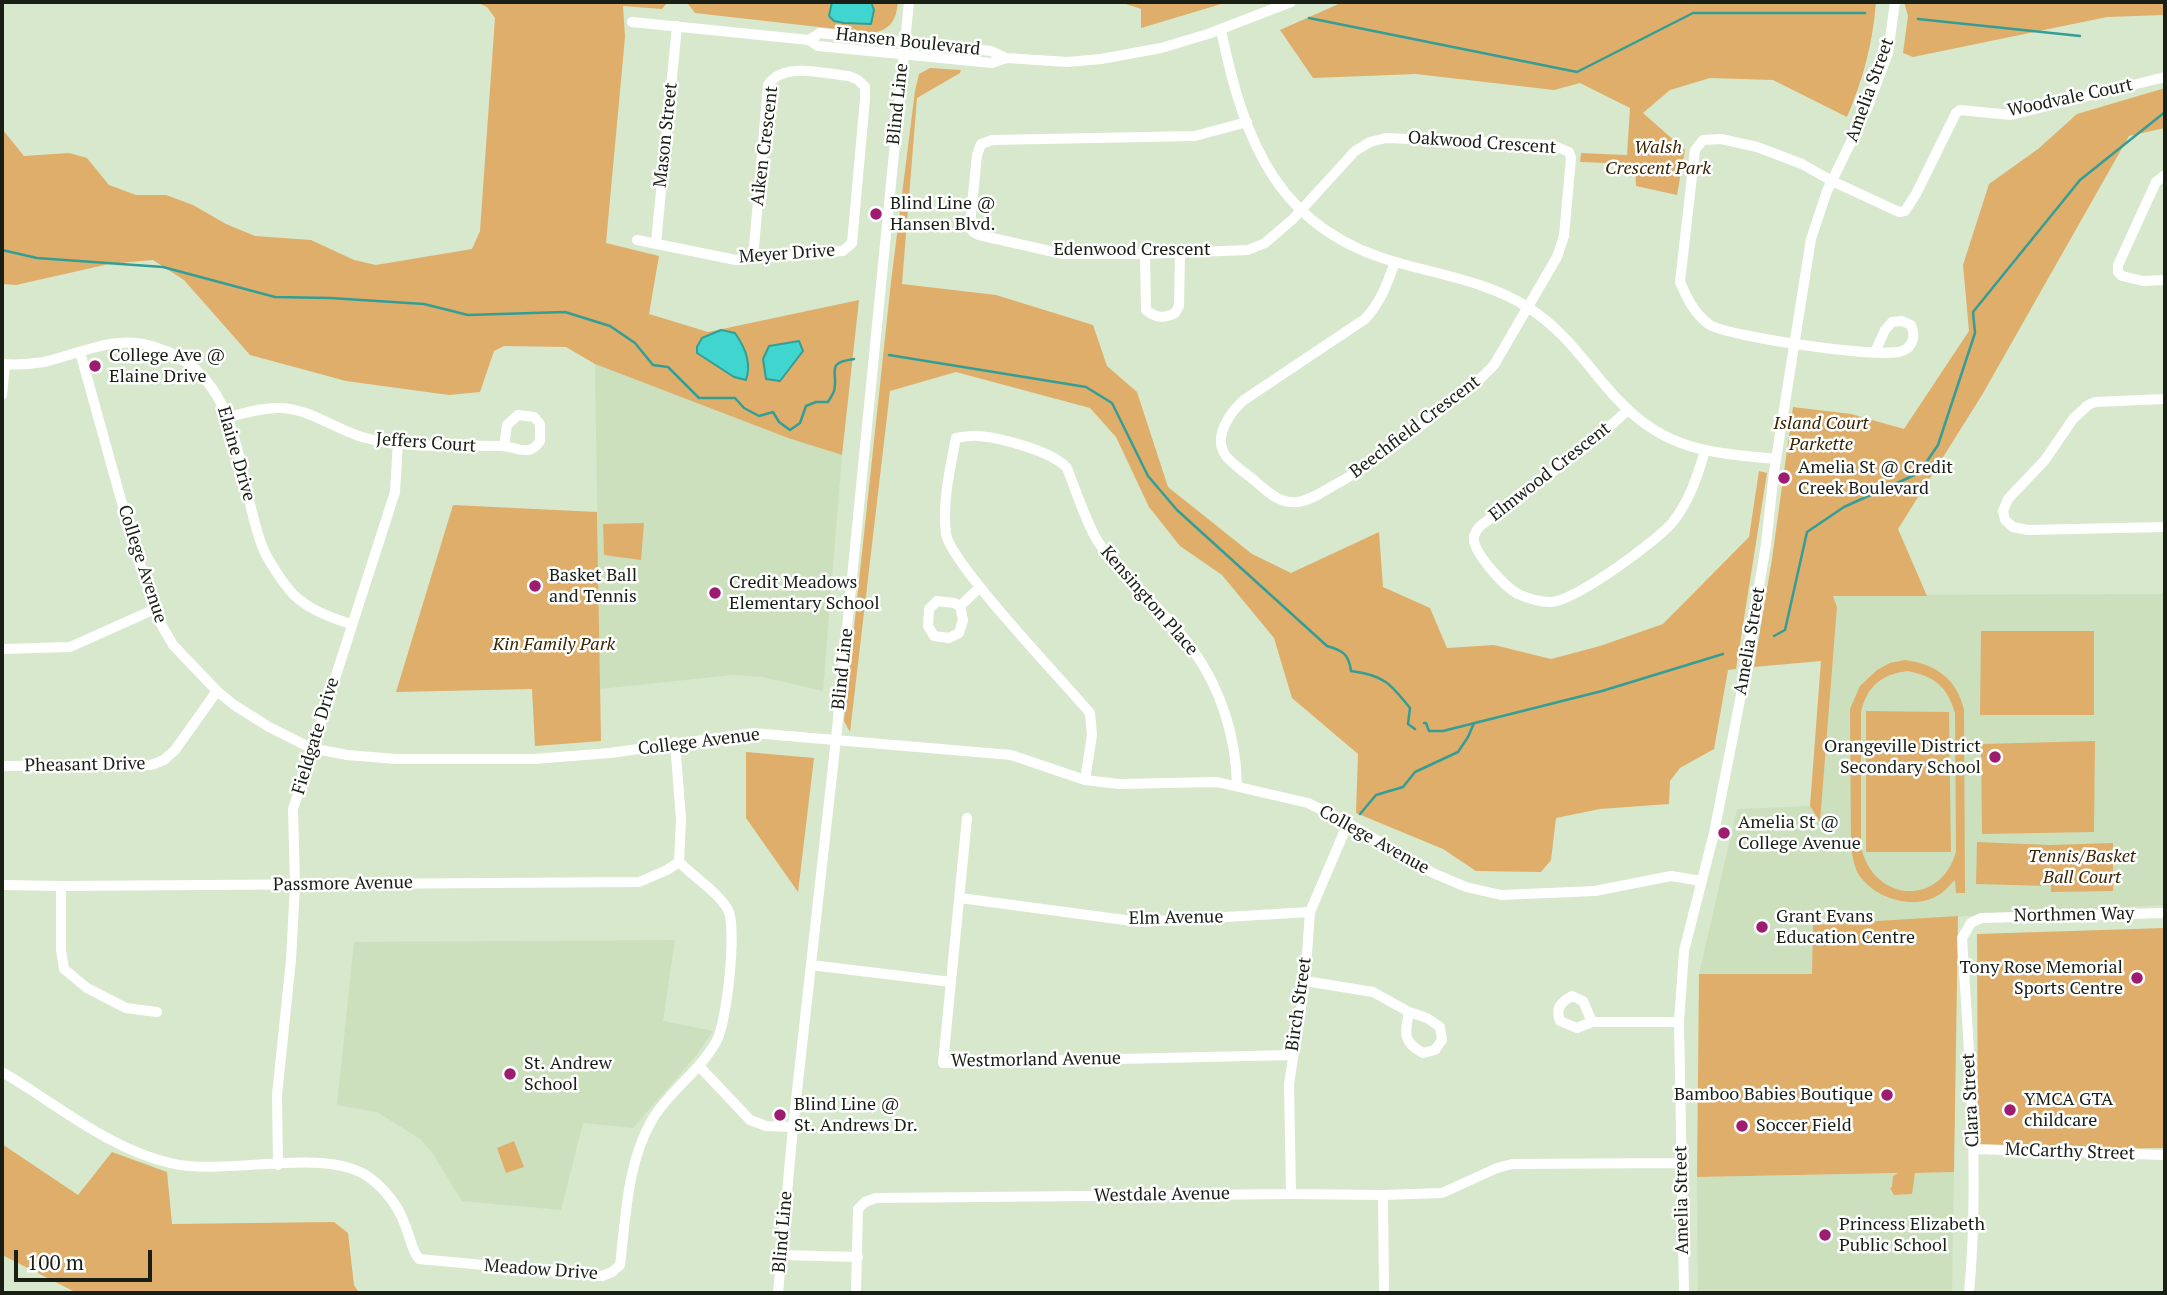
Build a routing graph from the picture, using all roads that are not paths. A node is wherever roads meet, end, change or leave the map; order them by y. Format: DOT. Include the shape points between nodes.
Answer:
graph roads {
  1 [pos="909,2"];
  2 [pos="1291,2"];
  3 [pos="1895,2"];
  4 [pos="632,22"];
  5 [pos="677,26"];
  6 [pos="1221,30"];
  7 [pos="809,40"];
  8 [pos="904,43"];
  9 [pos="903,55"];
  10 [pos="1006,58"];
  11 [pos="2165,77"];
  12 [pos="1247,122"];
  13 [pos="2165,175"];
  14 [pos="1832,181"];
  15 [pos="1302,211"];
  16 [pos="637,240"];
  17 [pos="656,243"];
  18 [pos="852,243"];
  19 [pos="1180,253"];
  20 [pos="1145,254"];
  21 [pos="753,259"];
  22 [pos="1395,262"];
  23 [pos="2165,280"];
  24 [pos="1528,307"];
  25 [pos="1794,344"];
  26 [pos="80,352"];
  27 [pos="1875,352"];
  28 [pos="3,364"];
  29 [pos="2,395"];
  30 [pos="2165,400"];
  31 [pos="1627,411"];
  32 [pos="229,417"];
  33 [pos="398,442"];
  34 [pos="503,446"];
  35 [pos="1705,452"];
  36 [pos="1776,459"];
  37 [pos="2165,527"];
  38 [pos="980,587"];
  39 [pos="960,606"];
  40 [pos="155,609"];
  41 [pos="351,624"];
  42 [pos="2,649"];
  43 [pos="217,691"];
  44 [pos="836,739"];
  45 [pos="675,742"];
  46 [pos="312,748"];
  47 [pos="2,766"];
  48 [pos="1085,780"];
  49 [pos="1237,785"];
  50 [pos="967,818"];
  51 [pos="1348,822"];
  52 [pos="679,862"];
  53 [pos="1701,881"];
  54 [pos="2,885"];
  55 [pos="295,885"];
  56 [pos="61,887"];
  57 [pos="960,898"];
  58 [pos="1310,912"];
  59 [pos="2165,913"];
  60 [pos="1983,918"];
  61 [pos="811,965"];
  62 [pos="1304,981"];
  63 [pos="951,982"];
  64 [pos="157,1012"];
  65 [pos="1409,1012"];
  66 [pos="1592,1022"];
  67 [pos="1679,1022"];
  68 [pos="1292,1055"];
  69 [pos="699,1066"];
  70 [pos="2,1072"];
  71 [pos="793,1127"];
  72 [pos="1974,1149"];
  73 [pos="2165,1154"];
  74 [pos="1681,1163"];
  75 [pos="278,1165"];
  76 [pos="1291,1194"];
  77 [pos="1383,1195"];
  78 [pos="782,1255"];
  79 [pos="858,1257"];
  80 [pos="778,1293"];
  81 [pos="856,1293"];
  82 [pos="1384,1293"];
  83 [pos="1684,1293"];
  84 [pos="1969,1293"];
  1 -- 8 [label="street, Blind Line"];
  2 -- 6 [label="street, Hansen Boulevard"];
  3 -- 14 [label="street, Amelia Street" via="1888,53"];
  4 -- 5 [label="street, Hansen Boulevard"];
  5 -- 7 [label="street, Hansen Boulevard"];
  5 -- 17 [label="street, Mason Street"];
  6 -- 10 [label="street, Hansen Boulevard" via="1101,59"];
  6 -- 12 [label="street"];
  7 -- 8 [label="street, Hansen Boulevard" via="820,33"];
  7 -- 9 [label="street, Hansen Boulevard" via="818,46"];
  8 -- 9 [label="street, Blind Line"];
  8 -- 10 [label="street, Hansen Boulevard" via="991,51"];
  9 -- 10 [label="street, Hansen Boulevard" via="992,63"];
  9 -- 44 [label="street, Blind Line"];
  11 -- 14 [label="street, Woodvale Court" via="2011,115 1960,110 1905,211"];
  12 -- 15 [label="street" via="1265,165"];
  12 -- 20 [label="street, Edenwood Crescent" via="1195,136 992,140 981,144 970,225 973,232 1063,254"];
  13 -- 23 [label="street" via="2156,182 2118,272 2143,281"];
  14 -- 25 [label="street, Amelia Street" via="1811,239"];
  14 -- 25 [label="street" via="1802,164 1721,139 1703,140 1695,150 1680,282 1687,297 1701,319 1726,332"];
  15 -- 19 [label="street, Edenwood Crescent" via="1265,243 1248,250"];
  15 -- 22 [label="street" via="1325,231"];
  15 -- 24 [label="street, Oakwood Crescent" via="1355,150 1386,138 1563,147 1571,158 1564,236 1558,257"];
  16 -- 17 [label="street, Meyer Drive"];
  17 -- 21 [label="street, Meyer Drive" via="736,260"];
  18 -- 21 [label="street, Meyer Drive" via="843,251"];
  18 -- 21 [label="street, Aiken Crescent" via="865,86 849,76 791,70 774,76 768,85"];
  19 -- 20 [label="street, Edenwood Crescent"];
  19 -- 20 [label="street" via="1179,306 1175,313 1163,317 1146,310"];
  22 -- 24 [label="street" via="1481,286"];
  22 -- 24 [label="street, Beechfield Crescent" via="1385,292 1365,319 1244,400 1226,422 1222,440 1226,456 1273,497 1297,502 1362,471 1479,380 1494,365"];
  24 -- 31 [label="street" via="1556,328"];
  25 -- 27 [label="street"];
  25 -- 36 [label="street, Amelia Street"];
  26 -- 28 [label="street" via="42,362"];
  26 -- 32 [label="street, Elaine Drive" via="134,342 171,354 208,381"];
  26 -- 40 [label="street, College Avenue"];
  28 -- 29 [label="street"];
  30 -- 37 [label="street" via="2088,405 2008,499 2003,511 2012,527 2028,530"];
  31 -- 35 [label="street" via="1658,432"];
  31 -- 35 [label="street, Elmwood Crescent" via="1474,534 1482,557 1517,593 1551,602 1562,599 1588,588 1624,562 1675,519 1695,484"];
  32 -- 33 [label="street, Jeffers Court" via="280,408 364,437"];
  32 -- 41 [label="street, Elaine Drive" via="263,548 294,595 313,610"];
  33 -- 34 [label="street, Jeffers Court"];
  33 -- 41 [label="street, Fieldgate Drive" via="395,492"];
  35 -- 36 [label="street"];
  36 -- 53 [label="street, Amelia Street" via="1741,695"];
  38 -- 39 [label="street"];
  38 -- 48 [label="street, Kensington Place" via="1090,713 1092,735"];
  38 -- 49 [label="street, Kensington Place" via="946,534 947,485 956,438 977,435 1028,448 1067,468 1099,544 1205,667 1229,722"];
  40 -- 42 [label="street" via="70,647"];
  40 -- 43 [label="street, College Avenue" via="173,645"];
  41 -- 46 [label="street, Fieldgate Drive"];
  43 -- 46 [label="street, College Avenue" via="269,727"];
  43 -- 47 [label="street, Pheasant Drive" via="175,750 151,765"];
  44 -- 45 [label="street, College Avenue" via="753,733"];
  44 -- 48 [label="street, College Avenue" via="1011,755"];
  44 -- 61 [label="street, Blind Line"];
  45 -- 46 [label="street, College Avenue" via="534,759 396,759"];
  45 -- 52 [label="street"];
  46 -- 55 [label="street, Fieldgate Drive" via="293,809"];
  48 -- 49 [label="street, College Avenue" via="1119,785"];
  49 -- 51 [label="street, College Avenue" via="1308,803"];
  50 -- 57 [label="street, Westmorland Avenue"];
  51 -- 53 [label="street, College Avenue" via="1433,873 1502,895 1595,891 1671,876"];
  51 -- 58 [label="street, Birch Street"];
  52 -- 55 [label="street, Passmore Avenue" via="639,881"];
  52 -- 69 [label="street, Meadow Drive" via="722,901 732,928 723,1021 718,1040"];
  53 -- 67 [label="street, Amelia Street" via="1684,951"];
  54 -- 56 [label="street, Passmore Avenue"];
  55 -- 56 [label="street, Passmore Avenue"];
  55 -- 75 [label="street, Fieldgate Drive" via="277,1094"];
  56 -- 64 [label="street" via="64,968 87,988 126,1008"];
  57 -- 58 [label="street, Elm Avenue" via="1140,922"];
  57 -- 63 [label="street, Westmorland Avenue"];
  58 -- 62 [label="street, Birch Street"];
  59 -- 60 [label="street, Northmen Way"];
  60 -- 72 [label="street, Clara Street" via="1970,923 1962,938"];
  61 -- 63 [label="street"];
  61 -- 71 [label="street, Blind Line"];
  62 -- 65 [label="street" via="1373,992"];
  62 -- 68 [label="street, Birch Street"];
  63 -- 68 [label="street, Westmorland Avenue" via="943,1063"];
  66 -- 67 [label="street"];
  67 -- 74 [label="street, Amelia Street"];
  68 -- 76 [label="street, Birch Street"];
  69 -- 71 [label="street" via="750,1120"];
  69 -- 75 [label="street, Meadow Drive" via="652,1119 633,1163 620,1265 602,1276 419,1259 392,1200 369,1177 337,1164"];
  70 -- 75 [label="street, Meadow Drive" via="137,1154 194,1167"];
  71 -- 78 [label="street, Blind Line"];
  72 -- 73 [label="street, McCarthy Street"];
  72 -- 84 [label="street, Clara Street"];
  74 -- 77 [label="street, Westdale Avenue" via="1512,1164 1442,1193"];
  74 -- 83 [label="street, Amelia Street"];
  76 -- 77 [label="street, Westdale Avenue"];
  76 -- 79 [label="street, Westdale Avenue" via="876,1198 858,1209"];
  77 -- 82 [label="street"];
  78 -- 79 [label="street"];
  78 -- 80 [label="street, Blind Line"];
  79 -- 81 [label="street"];
}
